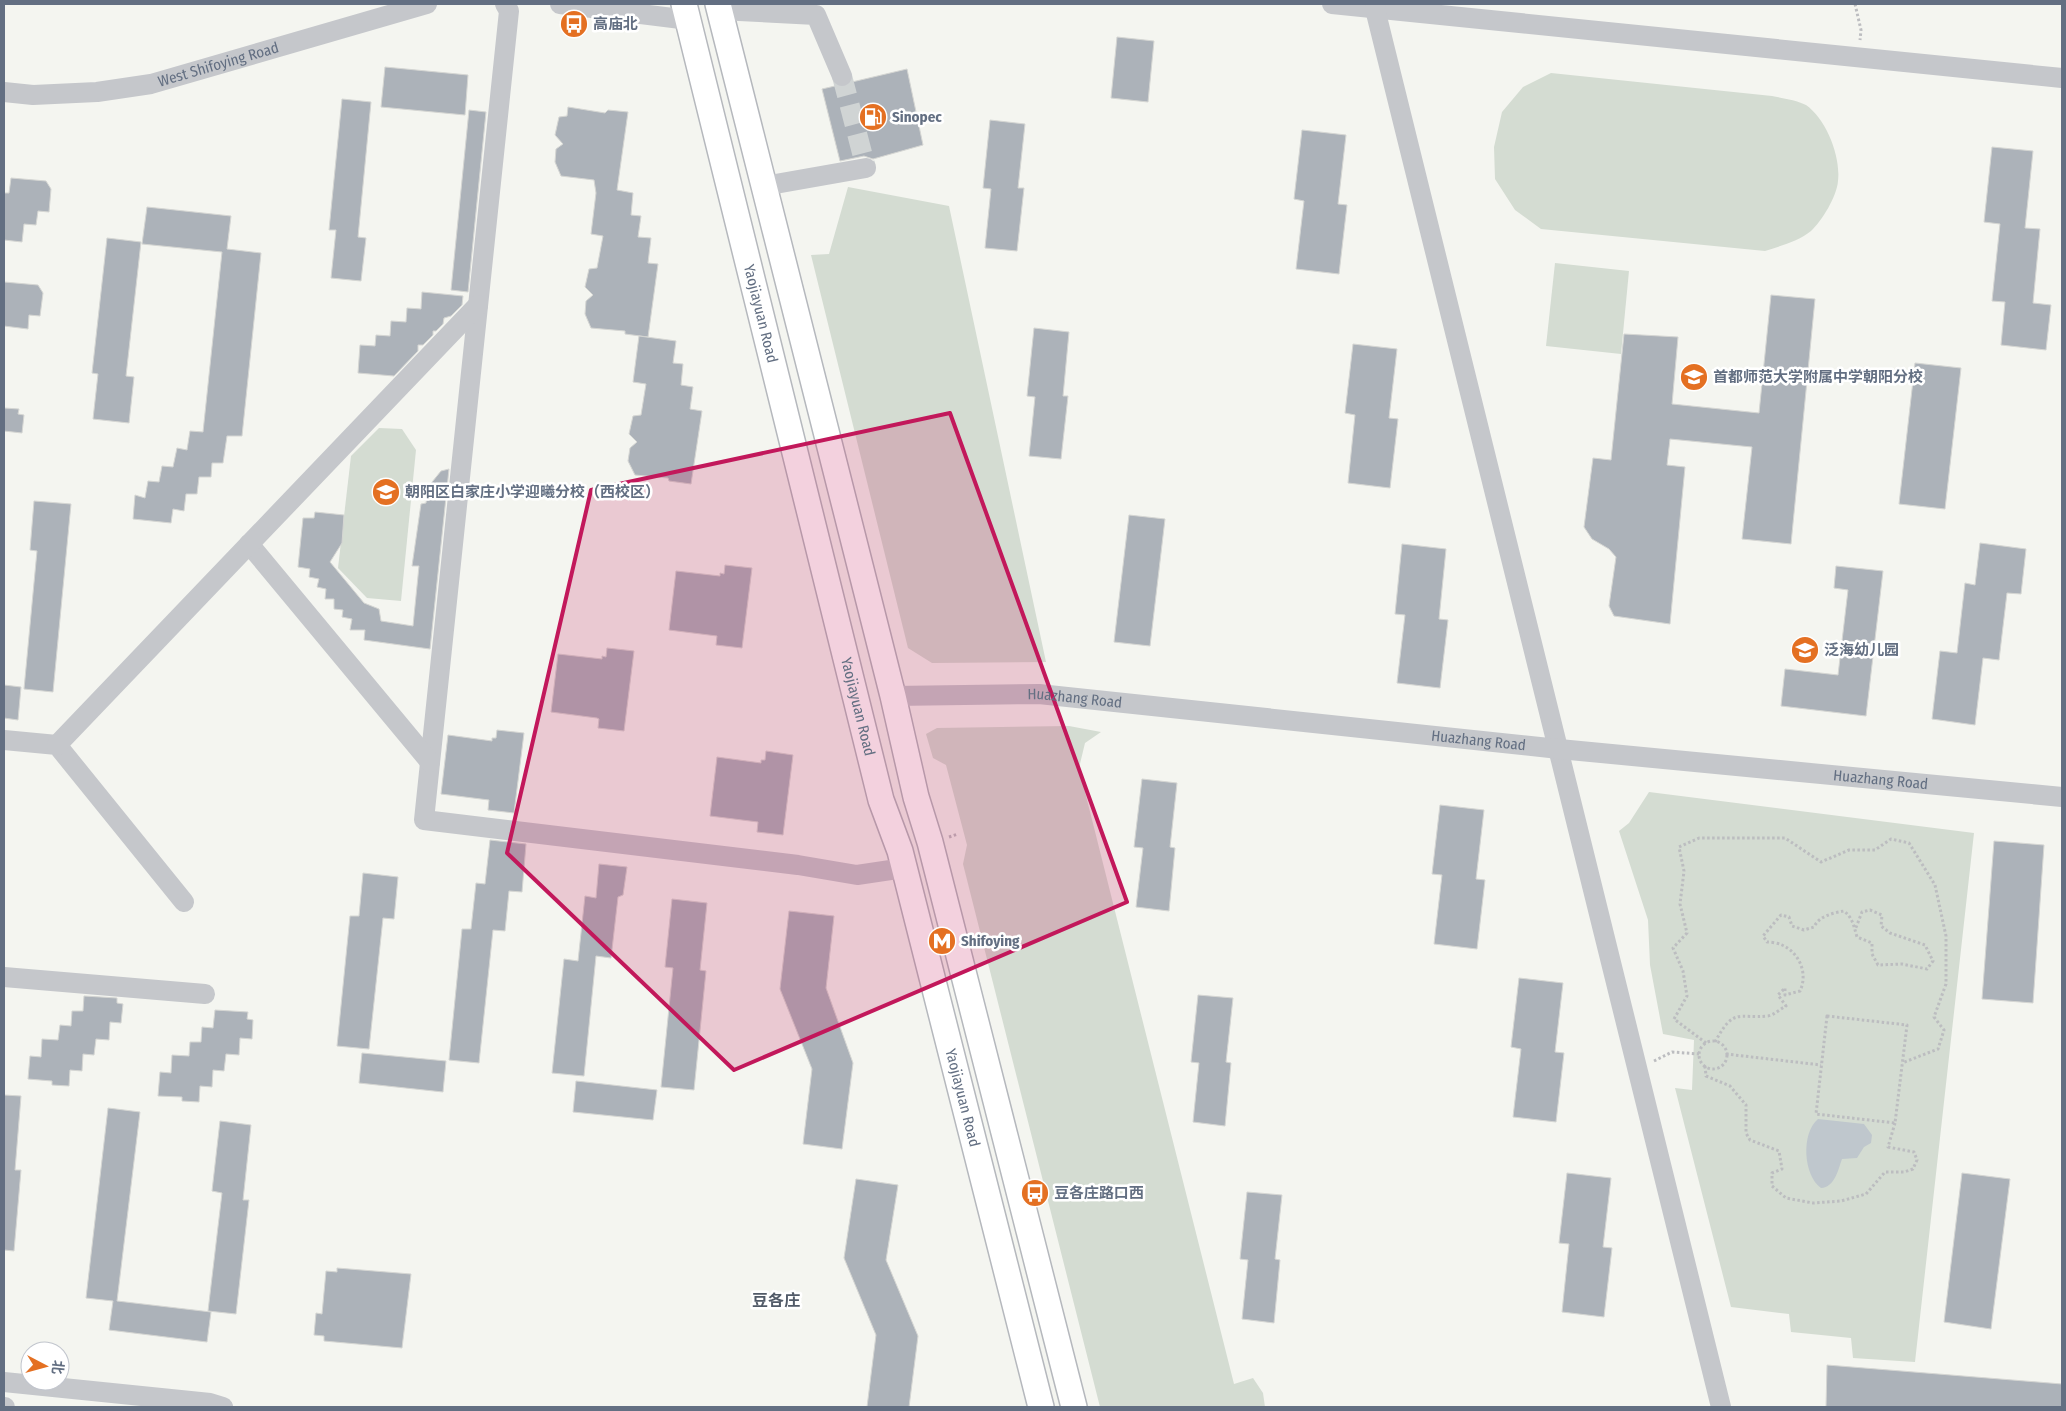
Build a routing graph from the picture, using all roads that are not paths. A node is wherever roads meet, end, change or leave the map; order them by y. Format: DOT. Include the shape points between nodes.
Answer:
graph roads {
  1 [pos="428,4"];
  2 [pos="505,4"];
  3 [pos="560,4"];
  4 [pos="1332,4"];
  5 [pos="718,7"];
  6 [pos="1376,7"];
  7 [pos="819,9"];
  8 [pos="686,12"];
  9 [pos="842,76"];
  10 [pos="2062,78"];
  11 [pos="4,92"];
  12 [pos="866,168"];
  13 [pos="764,186"];
  14 [pos="478,305"];
  15 [pos="249,544"];
  16 [pos="893,696"];
  17 [pos="4,740"];
  18 [pos="57,745"];
  19 [pos="1558,749"];
  20 [pos="430,762"];
  21 [pos="2062,797"];
  22 [pos="904,868"];
  23 [pos="184,902"];
  24 [pos="4,976"];
  25 [pos="205,994"];
  26 [pos="4,1382"];
  27 [pos="223,1407"];
  28 [pos="1041,1407"];
  29 [pos="1074,1407"];
  30 [pos="1721,1407"];
  1 -- 11 [label="street, West Shifoying Road" via="150,84 97,92 33,95"];
  2 -- 14 [label="street" via="508,11"];
  3 -- 8 [label="street"];
  4 -- 6 [label="street"];
  5 -- 7 [label="street"];
  5 -- 13 [label="main road"];
  6 -- 10 [label="street"];
  6 -- 19 [label="street"];
  7 -- 9 [label="street"];
  8 -- 22 [label="main road, Yaojiayuan Road" via="881,800"];
  12 -- 13 [label="street"];
  13 -- 16 [label="main road"];
  14 -- 15 [label="street"];
  14 -- 20 [label="street"];
  15 -- 18 [label="street"];
  15 -- 20 [label="street"];
  16 -- 19 [label="street, Huazhang Road" via="1039,694"];
  16 -- 29 [label="main road"];
  17 -- 18 [label="street"];
  18 -- 23 [label="street"];
  19 -- 21 [label="street, Huazhang Road"];
  19 -- 30 [label="street"];
  20 -- 22 [label="street" via="424,820 857,874"];
  22 -- 28 [label="main road, Yaojiayuan Road"];
  24 -- 25 [label="street"];
  26 -- 27 [label="street"];
}
